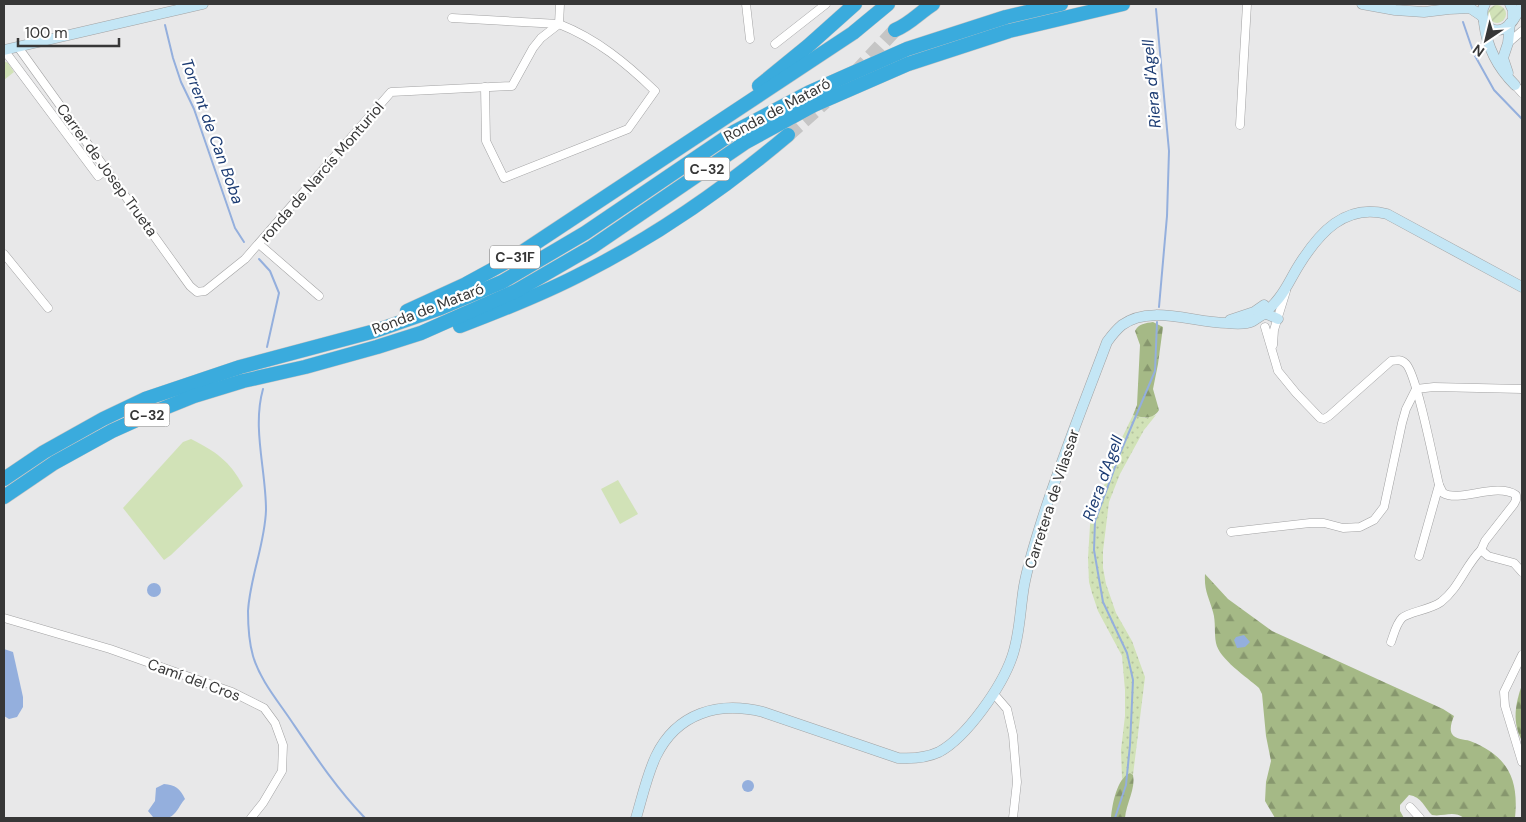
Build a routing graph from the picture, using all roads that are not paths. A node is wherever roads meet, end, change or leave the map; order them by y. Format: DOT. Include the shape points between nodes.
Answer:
graph roads {
  1 [pos="204,4"];
  2 [pos="560,4"];
  3 [pos="746,4"];
  4 [pos="826,4"];
  5 [pos="855,4"];
  6 [pos="888,4"];
  7 [pos="915,4"];
  8 [pos="934,4"];
  9 [pos="1061,4"];
  10 [pos="1123,4"];
  11 [pos="1247,4"];
  12 [pos="1362,4"];
  13 [pos="1395,4"];
  14 [pos="1451,4"];
  15 [pos="1485,4"];
  16 [pos="1510,4"];
  17 [pos="1522,6"];
  18 [pos="165,8"];
  19 [pos="452,18"];
  20 [pos="1483,20"];
  21 [pos="1511,22"];
  22 [pos="559,24"];
  23 [pos="1522,30"];
  24 [pos="750,39"];
  25 [pos="1488,42"];
  26 [pos="1508,43"];
  27 [pos="775,44"];
  28 [pos="18,47"];
  29 [pos="4,50"];
  30 [pos="1515,85"];
  31 [pos="485,87"];
  32 [pos="1522,93"];
  33 [pos="1240,124"];
  34 [pos="712,127"];
  35 [pos="788,135"];
  36 [pos="107,170"];
  37 [pos="258,244"];
  38 [pos="4,254"];
  39 [pos="1286,283"];
  40 [pos="1522,287"];
  41 [pos="197,292"];
  42 [pos="319,296"];
  43 [pos="48,308"];
  44 [pos="1232,319"];
  45 [pos="1259,322"];
  46 [pos="1211,323"];
  47 [pos="1276,323"];
  48 [pos="375,331"];
  49 [pos="421,333"];
  50 [pos="1273,349"];
  51 [pos="1416,389"];
  52 [pos="1522,389"];
  53 [pos="4,479"];
  54 [pos="1439,485"];
  55 [pos="4,497"];
  56 [pos="1231,532"];
  57 [pos="1481,550"];
  58 [pos="1419,556"];
  59 [pos="1522,572"];
  60 [pos="4,618"];
  61 [pos="1391,642"];
  62 [pos="1522,655"];
  63 [pos="994,694"];
  64 [pos="1522,762"];
  65 [pos="1410,806"];
  66 [pos="251,818"];
  67 [pos="636,818"];
  68 [pos="1014,818"];
  69 [pos="1420,818"];
  1 -- 18 [label="street"];
  2 -- 22 [label="street"];
  3 -- 24 [label="street"];
  4 -- 27 [label="street"];
  5 -- 34 [label="highway" via="715,120"];
  6 -- 34 [label="highway, C-31F" via="853,33"];
  7 -- 8 [label="highway" via="895,30"];
  9 -- 48 [label="highway, Ronda de Mataró / C-32" via="1006,17 906,49 810,92 734,132 585,234 502,282"];
  10 -- 49 [label="highway, Ronda de Mataró / C-32" via="1009,31 908,64 814,105 746,142 548,274"];
  11 -- 33 [label="street"];
  12 -- 20 [label="street" via="1424,12 1470,8"];
  13 -- 14 [label="street"];
  15 -- 20 [label="street"];
  16 -- 21 [label="street" via="1513,10"];
  17 -- 21 [label="street"];
  18 -- 28 [label="street"];
  19 -- 22 [label="street"];
  20 -- 21 [label="street" via="1488,27 1497,30 1508,27"];
  20 -- 25 [label="street"];
  21 -- 26 [label="street"];
  22 -- 31 [label="street, ronda de Narcís Monturiol" via="533,48 512,86"];
  22 -- 31 [label="street" via="598,43 628,64 655,91 628,128 504,178 486,141"];
  23 -- 26 [label="street"];
  25 -- 26 [label="street" via="1496,45"];
  25 -- 30 [label="street" via="1501,71"];
  26 -- 30 [label="street" via="1503,58"];
  28 -- 29 [label="street"];
  28 -- 36 [label="street, Carrer de Josep Trueta"];
  29 -- 36 [label="street" via="98,176"];
  30 -- 32 [label="street"];
  31 -- 37 [label="street, ronda de Narcís Monturiol" via="391,92"];
  34 -- 48 [label="highway, C-31F" via="510,260 385,321"];
  35 -- 49 [label="highway" via="716,191 591,269 485,317 431,336"];
  36 -- 41 [label="street, Carrer de Josep Trueta"];
  37 -- 41 [label="street, ronda de Narcís Monturiol" via="230,272 205,291"];
  37 -- 42 [label="street"];
  38 -- 43 [label="street"];
  39 -- 40 [label="street" via="1324,232 1337,221 1361,211 1375,211 1387,214"];
  39 -- 44 [label="street" via="1254,312"];
  39 -- 45 [label="street"];
  39 -- 47 [label="street"];
  44 -- 45 [label="street"];
  44 -- 46 [label="street"];
  45 -- 46 [label="street, Carretera de Vilassar"];
  45 -- 47 [label="street" via="1267,314"];
  45 -- 50 [label="street"];
  46 -- 63 [label="street, Carretera de Vilassar" via="1148,315 1123,324 1107,342 1042,519 1026,576 1013,655"];
  47 -- 50 [label="street"];
  48 -- 53 [label="highway, Ronda de Mataró / C-32" via="232,370 146,400 103,419"];
  49 -- 55 [label="highway, Ronda de Mataró / C-32" via="194,396 112,431"];
  50 -- 51 [label="street" via="1278,371 1320,418 1329,416 1391,362 1399,360 1405,363"];
  51 -- 52 [label="street"];
  51 -- 54 [label="street"];
  51 -- 56 [label="street" via="1406,408 1384,507 1374,520 1360,527 1310,523"];
  54 -- 57 [label="street" via="1443,494 1452,497 1478,492 1509,492 1516,496 1514,504"];
  54 -- 58 [label="street"];
  57 -- 59 [label="street" via="1488,556 1514,562"];
  57 -- 61 [label="street" via="1442,601 1403,616 1396,625"];
  60 -- 66 [label="street, Camí del Cros" via="119,652 232,692 264,708 275,723 283,744 282,771"];
  62 -- 64 [label="street" via="1504,692 1505,706"];
  63 -- 67 [label="street, Carretera de Vilassar" via="952,743 933,754 912,759 872,750 748,708 714,709 699,714 685,721 663,744"];
  63 -- 68 [label="street" via="1007,709 1013,735 1017,782"];
  65 -- 69 [label="street"];
}
